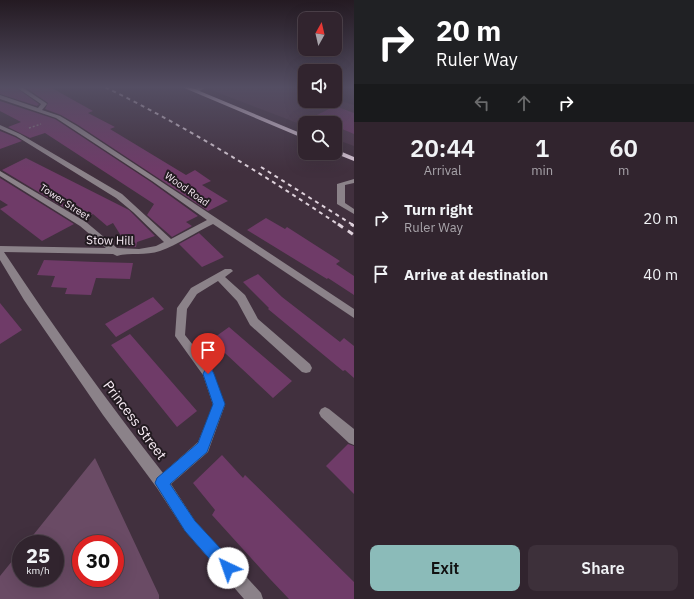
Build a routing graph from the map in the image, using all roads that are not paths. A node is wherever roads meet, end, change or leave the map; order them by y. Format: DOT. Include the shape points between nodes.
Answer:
graph roads {
  1 [pos="52,115"];
  2 [pos="253,115"];
  3 [pos="0,127"];
  4 [pos="298,135"];
  5 [pos="342,154"];
  6 [pos="354,159"];
  7 [pos="0,173"];
  8 [pos="354,181"];
  9 [pos="354,212"];
  10 [pos="213,220"];
  11 [pos="170,243"];
  12 [pos="0,249"];
  13 [pos="0,253"];
  14 [pos="116,253"];
  15 [pos="354,314"];
  16 [pos="306,368"];
  17 [pos="325,413"];
  18 [pos="354,438"];
  19 [pos="162,483"];
  20 [pos="256,599"];
  1 -- 10 [label="street, Wood Road" via="155,179"];
  2 -- 4 [label="main road"];
  3 -- 11 [label="street" via="18,135 119,196"];
  5 -- 6 [label="main road"];
  7 -- 14 [label="street, Tower Street" via="83,224"];
  8 -- 9 [label="street" via="341,184 341,204"];
  10 -- 11 [label="street, Stow Hill"];
  10 -- 15 [label="street, Wood Road"];
  11 -- 14 [label="street, Stow Hill" via="158,249"];
  12 -- 14 [label="street, Stow Hill"];
  13 -- 19 [label="street, Princess Street" via="107,411"];
  16 -- 19 [label="street" via="254,322 224,274 194,291 182,308 180,336 208,374 219,404 202,447"];
  17 -- 18 [label="street"];
  19 -- 20 [label="street, Princess Street" via="190,526"];
}
